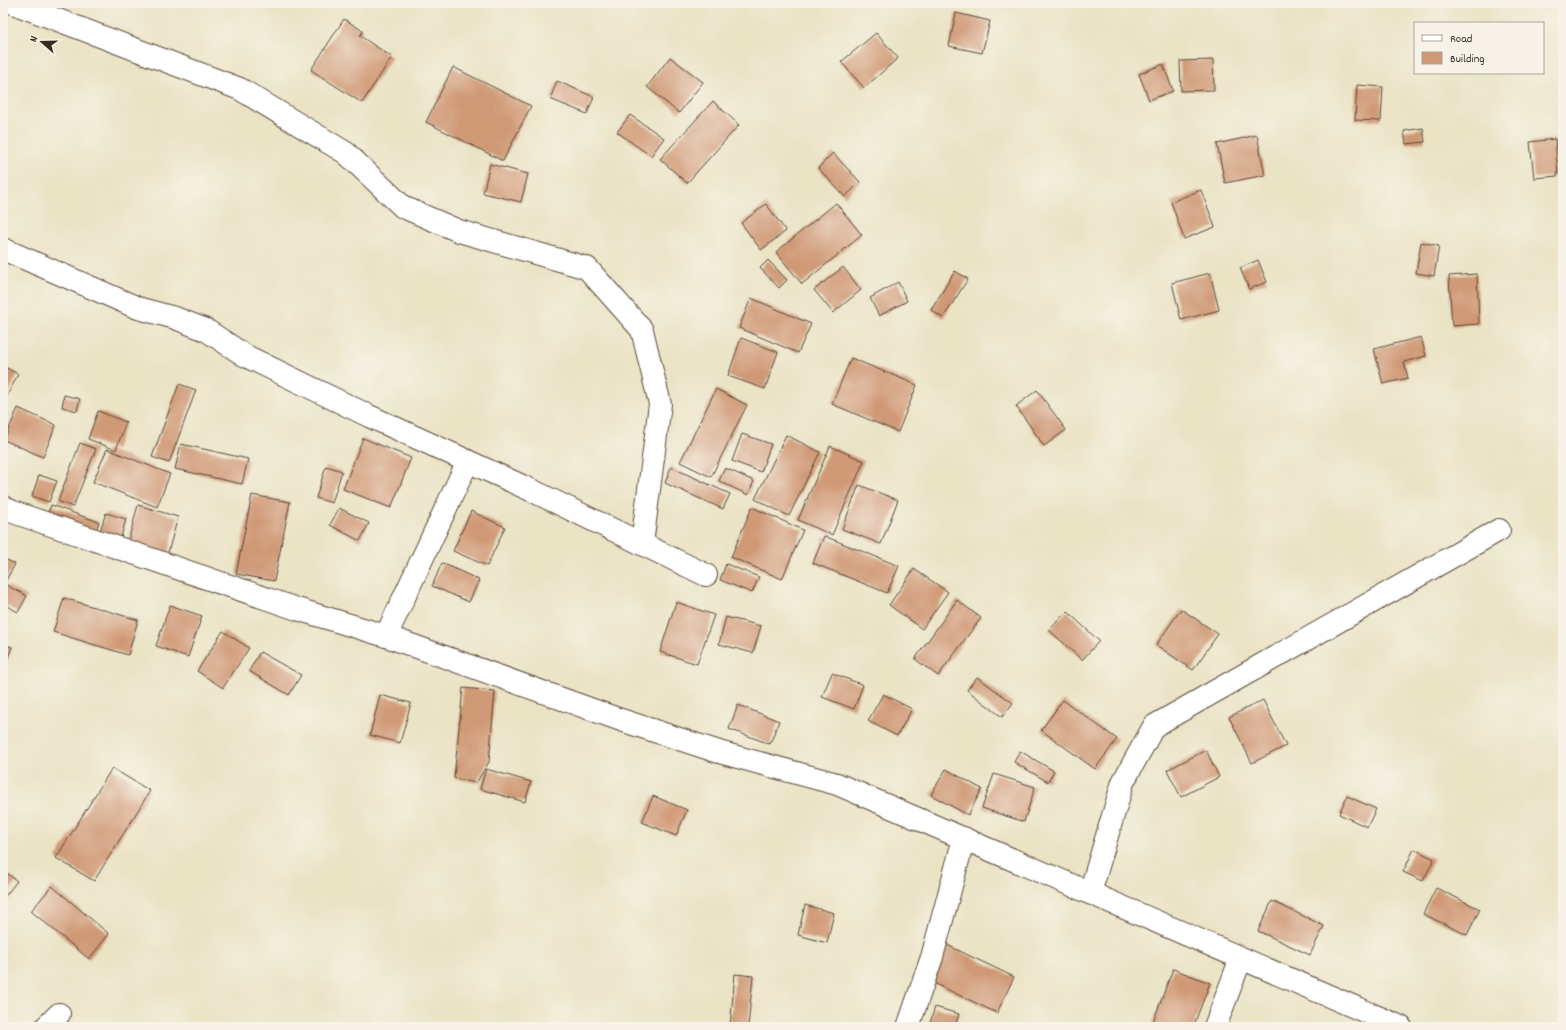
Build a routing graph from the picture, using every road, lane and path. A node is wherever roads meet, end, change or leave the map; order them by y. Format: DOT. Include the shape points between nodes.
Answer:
graph roads {
  1 [pos="13,3"];
  2 [pos="3,249"];
  3 [pos="468,461"];
  4 [pos="3,507"];
  5 [pos="1499,530"];
  6 [pos="642,544"];
  7 [pos="706,575"];
  8 [pos="386,636"];
  9 [pos="964,838"];
  10 [pos="1090,893"];
  11 [pos="1241,958"];
  12 [pos="908,1027"];
  13 [pos="1214,1027"];
  14 [pos="1401,1027"];
  1 -- 6 [label="street" via="240,89 346,153 403,208 459,230 587,268 642,330 660,404"];
  2 -- 3 [label="street" via="138,308 206,330 244,355"];
  3 -- 6 [label="street"];
  3 -- 8 [label="street"];
  4 -- 8 [label="street" via="290,606"];
  5 -- 10 [label="street" via="1154,726 1123,782"];
  6 -- 7 [label="street"];
  8 -- 9 [label="street" via="621,720 719,752 837,784"];
  9 -- 10 [label="street"];
  9 -- 12 [label="street" via="932,957"];
  10 -- 11 [label="street"];
  11 -- 13 [label="street"];
  11 -- 14 [label="street"];
}
